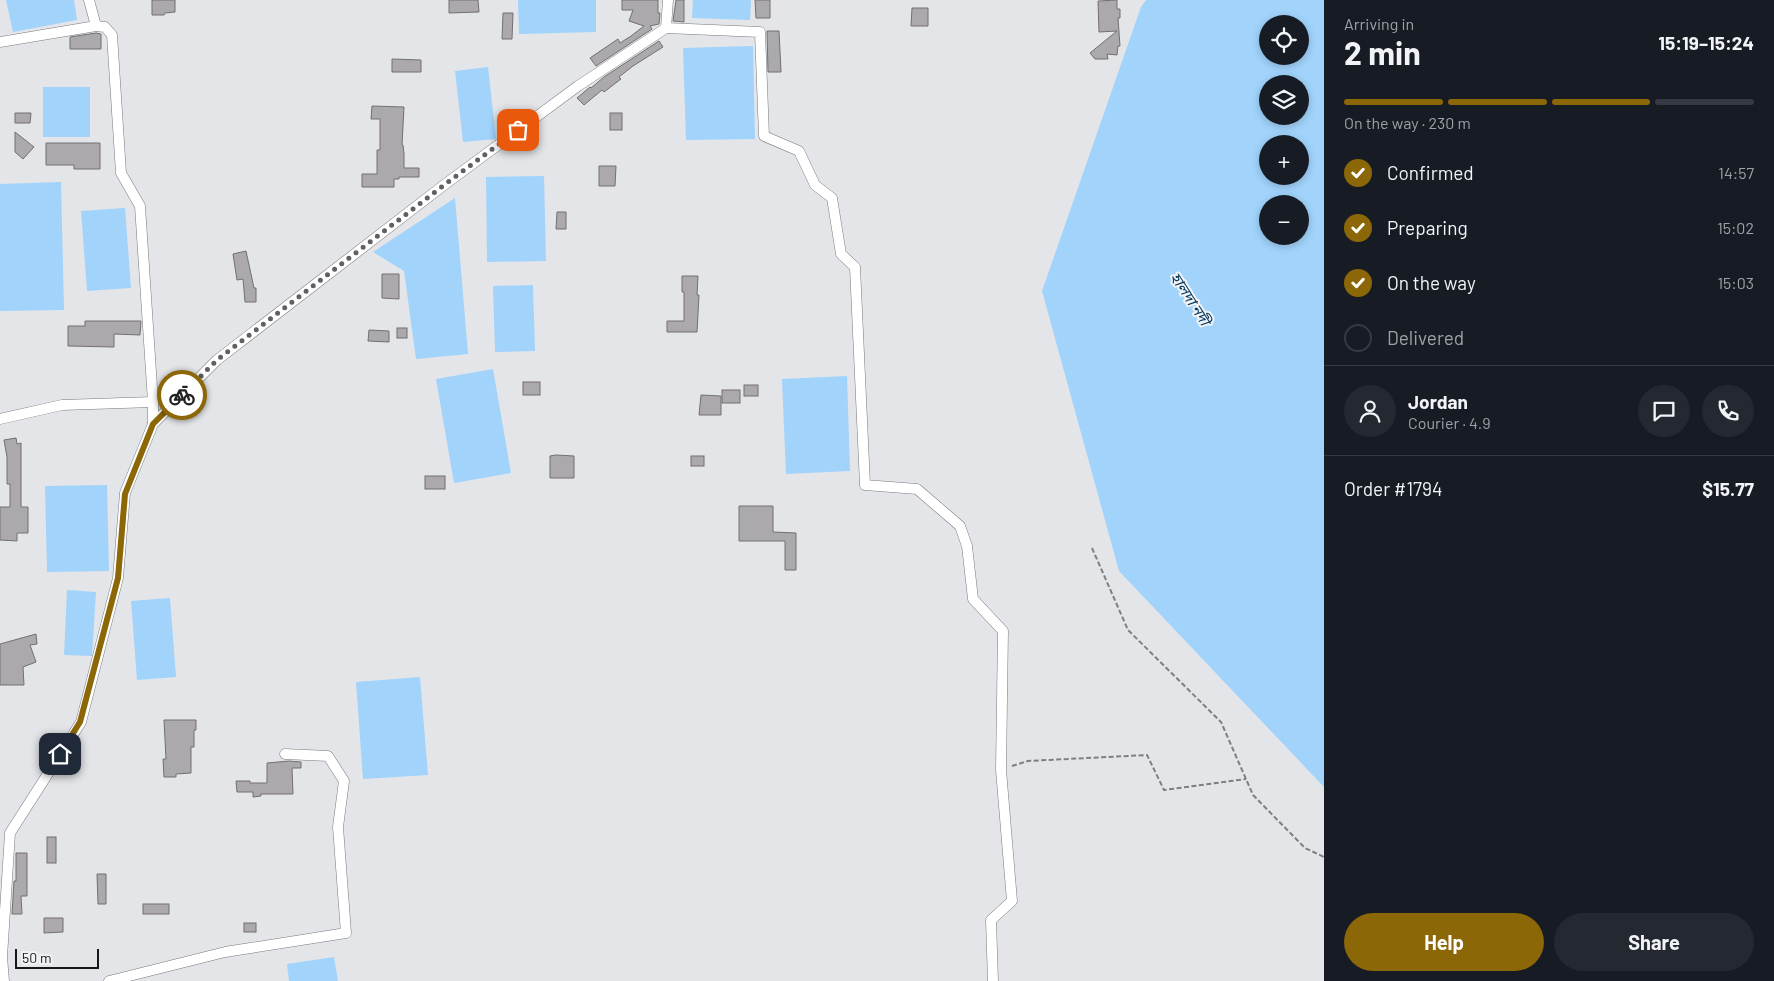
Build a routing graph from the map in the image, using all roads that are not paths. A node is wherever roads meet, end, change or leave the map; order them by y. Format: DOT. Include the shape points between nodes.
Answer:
graph roads {
  1 [pos="89,0"];
  2 [pos="668,0"];
  3 [pos="96,26"];
  4 [pos="666,28"];
  5 [pos="0,42"];
  6 [pos="153,402"];
  7 [pos="0,419"];
  8 [pos="153,424"];
  9 [pos="285,754"];
  10 [pos="4,981"];
  11 [pos="109,981"];
  12 [pos="993,981"];
  1 -- 3 [label="street"];
  2 -- 4 [label="street"];
  3 -- 5 [label="street"];
  3 -- 6 [label="street" via="105,27 112,35 121,173 140,206"];
  4 -- 8 [label="street" via="570,92 444,185 217,360"];
  4 -- 12 [label="street" via="760,32 764,136 799,151 814,186 832,198 841,254 855,267 865,486 917,489 960,526 967,546 973,599 1004,632 1001,770 1012,901 991,920"];
  6 -- 7 [label="street" via="62,405"];
  6 -- 8 [label="street"];
  8 -- 10 [label="street" via="125,494 118,578 80,722 10,833 2,957"];
  9 -- 11 [label="street" via="328,756 344,781 338,827 346,933 225,952"];
}
